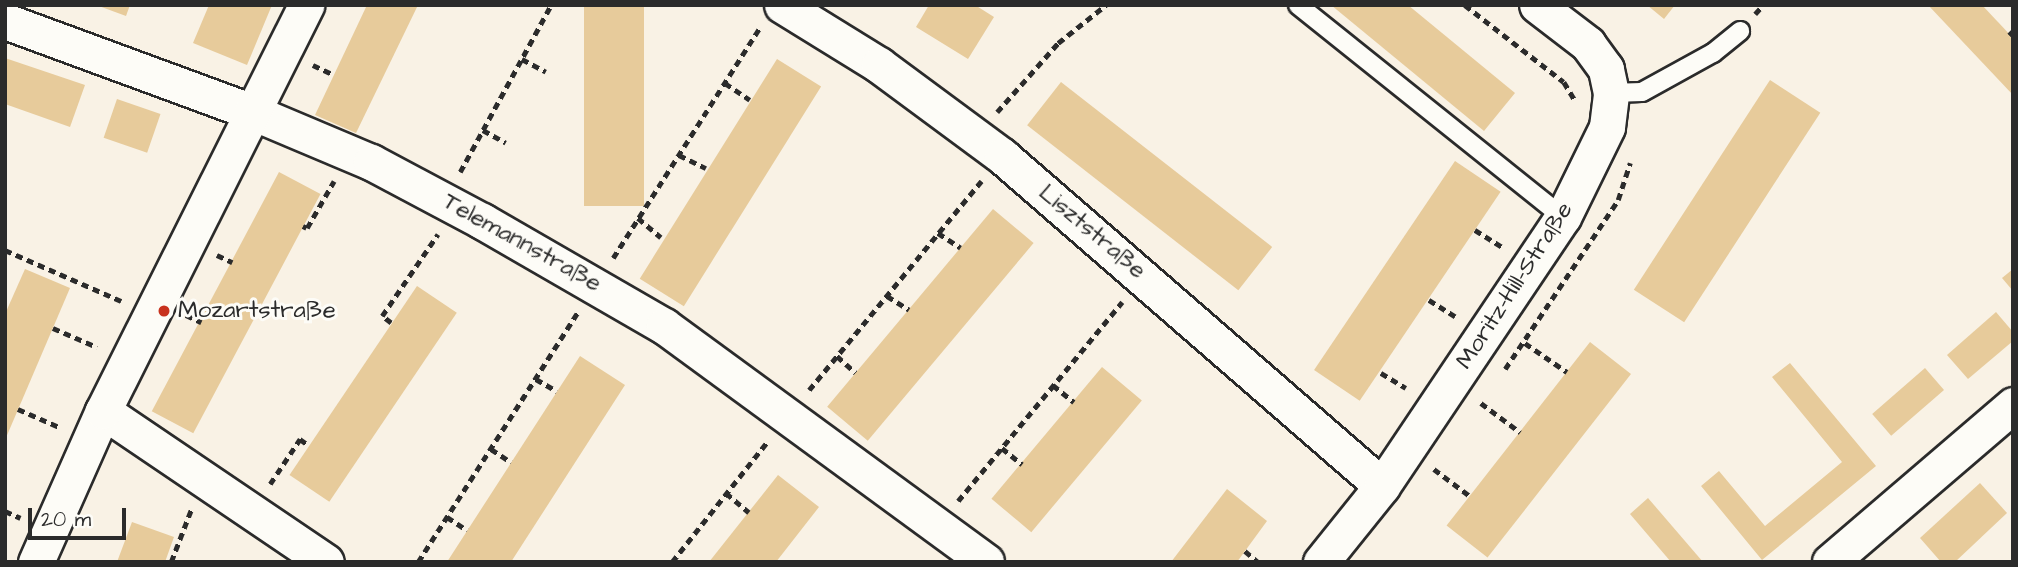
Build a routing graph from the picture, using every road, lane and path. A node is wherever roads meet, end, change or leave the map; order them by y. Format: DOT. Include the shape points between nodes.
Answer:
graph roads {
  1 [pos="306,5"];
  2 [pos="551,5"];
  3 [pos="782,5"];
  4 [pos="1106,5"];
  5 [pos="1298,5"];
  6 [pos="1465,5"];
  7 [pos="1537,5"];
  8 [pos="5,21"];
  9 [pos="1740,31"];
  10 [pos="522,59"];
  11 [pos="309,64"];
  12 [pos="546,72"];
  13 [pos="334,75"];
  14 [pos="725,83"];
  15 [pos="1611,93"];
  16 [pos="750,100"];
  17 [pos="252,111"];
  18 [pos="1577,111"];
  19 [pos="483,130"];
  20 [pos="506,144"];
  21 [pos="989,146"];
  22 [pos="349,153"];
  23 [pos="679,155"];
  24 [pos="706,168"];
  25 [pos="449,202"];
  26 [pos="1563,217"];
  27 [pos="639,218"];
  28 [pos="303,226"];
  29 [pos="1475,230"];
  30 [pos="938,233"];
  31 [pos="661,237"];
  32 [pos="961,248"];
  33 [pos="5,250"];
  34 [pos="1509,251"];
  35 [pos="1142,275"];
  36 [pos="887,296"];
  37 [pos="1429,300"];
  38 [pos="909,310"];
  39 [pos="151,314"];
  40 [pos="1462,321"];
  41 [pos="391,323"];
  42 [pos="53,328"];
  43 [pos="1525,343"];
  44 [pos="100,348"];
  45 [pos="836,356"];
  46 [pos="1567,372"];
  47 [pos="856,373"];
  48 [pos="1381,373"];
  49 [pos="536,379"];
  50 [pos="1053,385"];
  51 [pos="557,391"];
  52 [pos="1413,392"];
  53 [pos="1074,402"];
  54 [pos="1481,403"];
  55 [pos="2013,405"];
  56 [pos="18,409"];
  57 [pos="103,411"];
  58 [pos="789,414"];
  59 [pos="62,428"];
  60 [pos="1520,432"];
  61 [pos="307,444"];
  62 [pos="1002,448"];
  63 [pos="491,449"];
  64 [pos="511,462"];
  65 [pos="1022,464"];
  66 [pos="1433,468"];
  67 [pos="210,484"];
  68 [pos="1382,486"];
  69 [pos="726,493"];
  70 [pos="1470,496"];
  71 [pos="252,511"];
  72 [pos="749,512"];
  73 [pos="447,517"];
  74 [pos="938,526"];
  75 [pos="467,530"];
  76 [pos="1245,551"];
  77 [pos="36,562"];
  78 [pos="171,562"];
  79 [pos="326,562"];
  80 [pos="672,562"];
  81 [pos="986,562"];
  82 [pos="1258,562"];
  83 [pos="1321,562"];
  84 [pos="1830,562"];
  1 -- 17 [label="street"];
  2 -- 10 [label="path"];
  3 -- 21 [label="street, Lisztstraße" via="879,65"];
  4 -- 21 [label="path" via="1058,43"];
  5 -- 26 [label="lane"];
  6 -- 18 [label="path" via="1564,82"];
  7 -- 15 [label="street, Moritz-Hill-Straße" via="1588,44 1606,69"];
  8 -- 17 [label="street, Telemannstraße"];
  9 -- 15 [label="lane" via="1713,53 1642,92"];
  10 -- 12 [label="path"];
  10 -- 19 [label="path"];
  11 -- 13 [label="path"];
  14 -- 16 [label="path"];
  15 -- 26 [label="street, Moritz-Hill-Straße" via="1607,127"];
  17 -- 22 [label="street, Telemannstraße"];
  17 -- 39 [label="street"];
  19 -- 20 [label="path"];
  19 -- 25 [label="path"];
  21 -- 30 [label="path"];
  21 -- 35 [label="street, Lisztstraße"];
  22 -- 25 [label="street, Telemannstraße"];
  22 -- 28 [label="path" via="307,228"];
  23 -- 24 [label="path"];
  25 -- 41 [label="path" via="382,316"];
  25 -- 58 [label="street, Telemannstraße" via="655,320"];
  26 -- 68 [label="street, Moritz-Hill-Straße"];
  27 -- 31 [label="path"];
  29 -- 34 [label="path"];
  30 -- 32 [label="path"];
  30 -- 36 [label="path"];
  33 -- 39 [label="path"];
  35 -- 50 [label="path"];
  35 -- 68 [label="street, Lisztstraße"];
  36 -- 38 [label="path"];
  36 -- 45 [label="path"];
  37 -- 40 [label="path"];
  39 -- 57 [label="street"];
  42 -- 44 [label="path"];
  43 -- 46 [label="path"];
  45 -- 47 [label="path"];
  45 -- 58 [label="path"];
  48 -- 52 [label="path"];
  49 -- 51 [label="path"];
  50 -- 53 [label="path"];
  50 -- 62 [label="path"];
  54 -- 60 [label="path"];
  55 -- 84 [label="street"];
  56 -- 59 [label="path"];
  57 -- 67 [label="street"];
  57 -- 77 [label="street"];
  58 -- 69 [label="path"];
  58 -- 74 [label="street, Telemannstraße"];
  61 -- 71 [label="path" via="300,439"];
  62 -- 65 [label="path"];
  62 -- 74 [label="path"];
  63 -- 64 [label="path"];
  66 -- 70 [label="path"];
  67 -- 71 [label="street"];
  67 -- 78 [label="path" via="191,511"];
  68 -- 83 [label="street, Moritz-Hill-Straße"];
  69 -- 72 [label="path"];
  69 -- 80 [label="path"];
  71 -- 79 [label="street"];
  73 -- 75 [label="path"];
  74 -- 81 [label="street, Telemannstraße"];
  76 -- 82 [label="path"];
}
